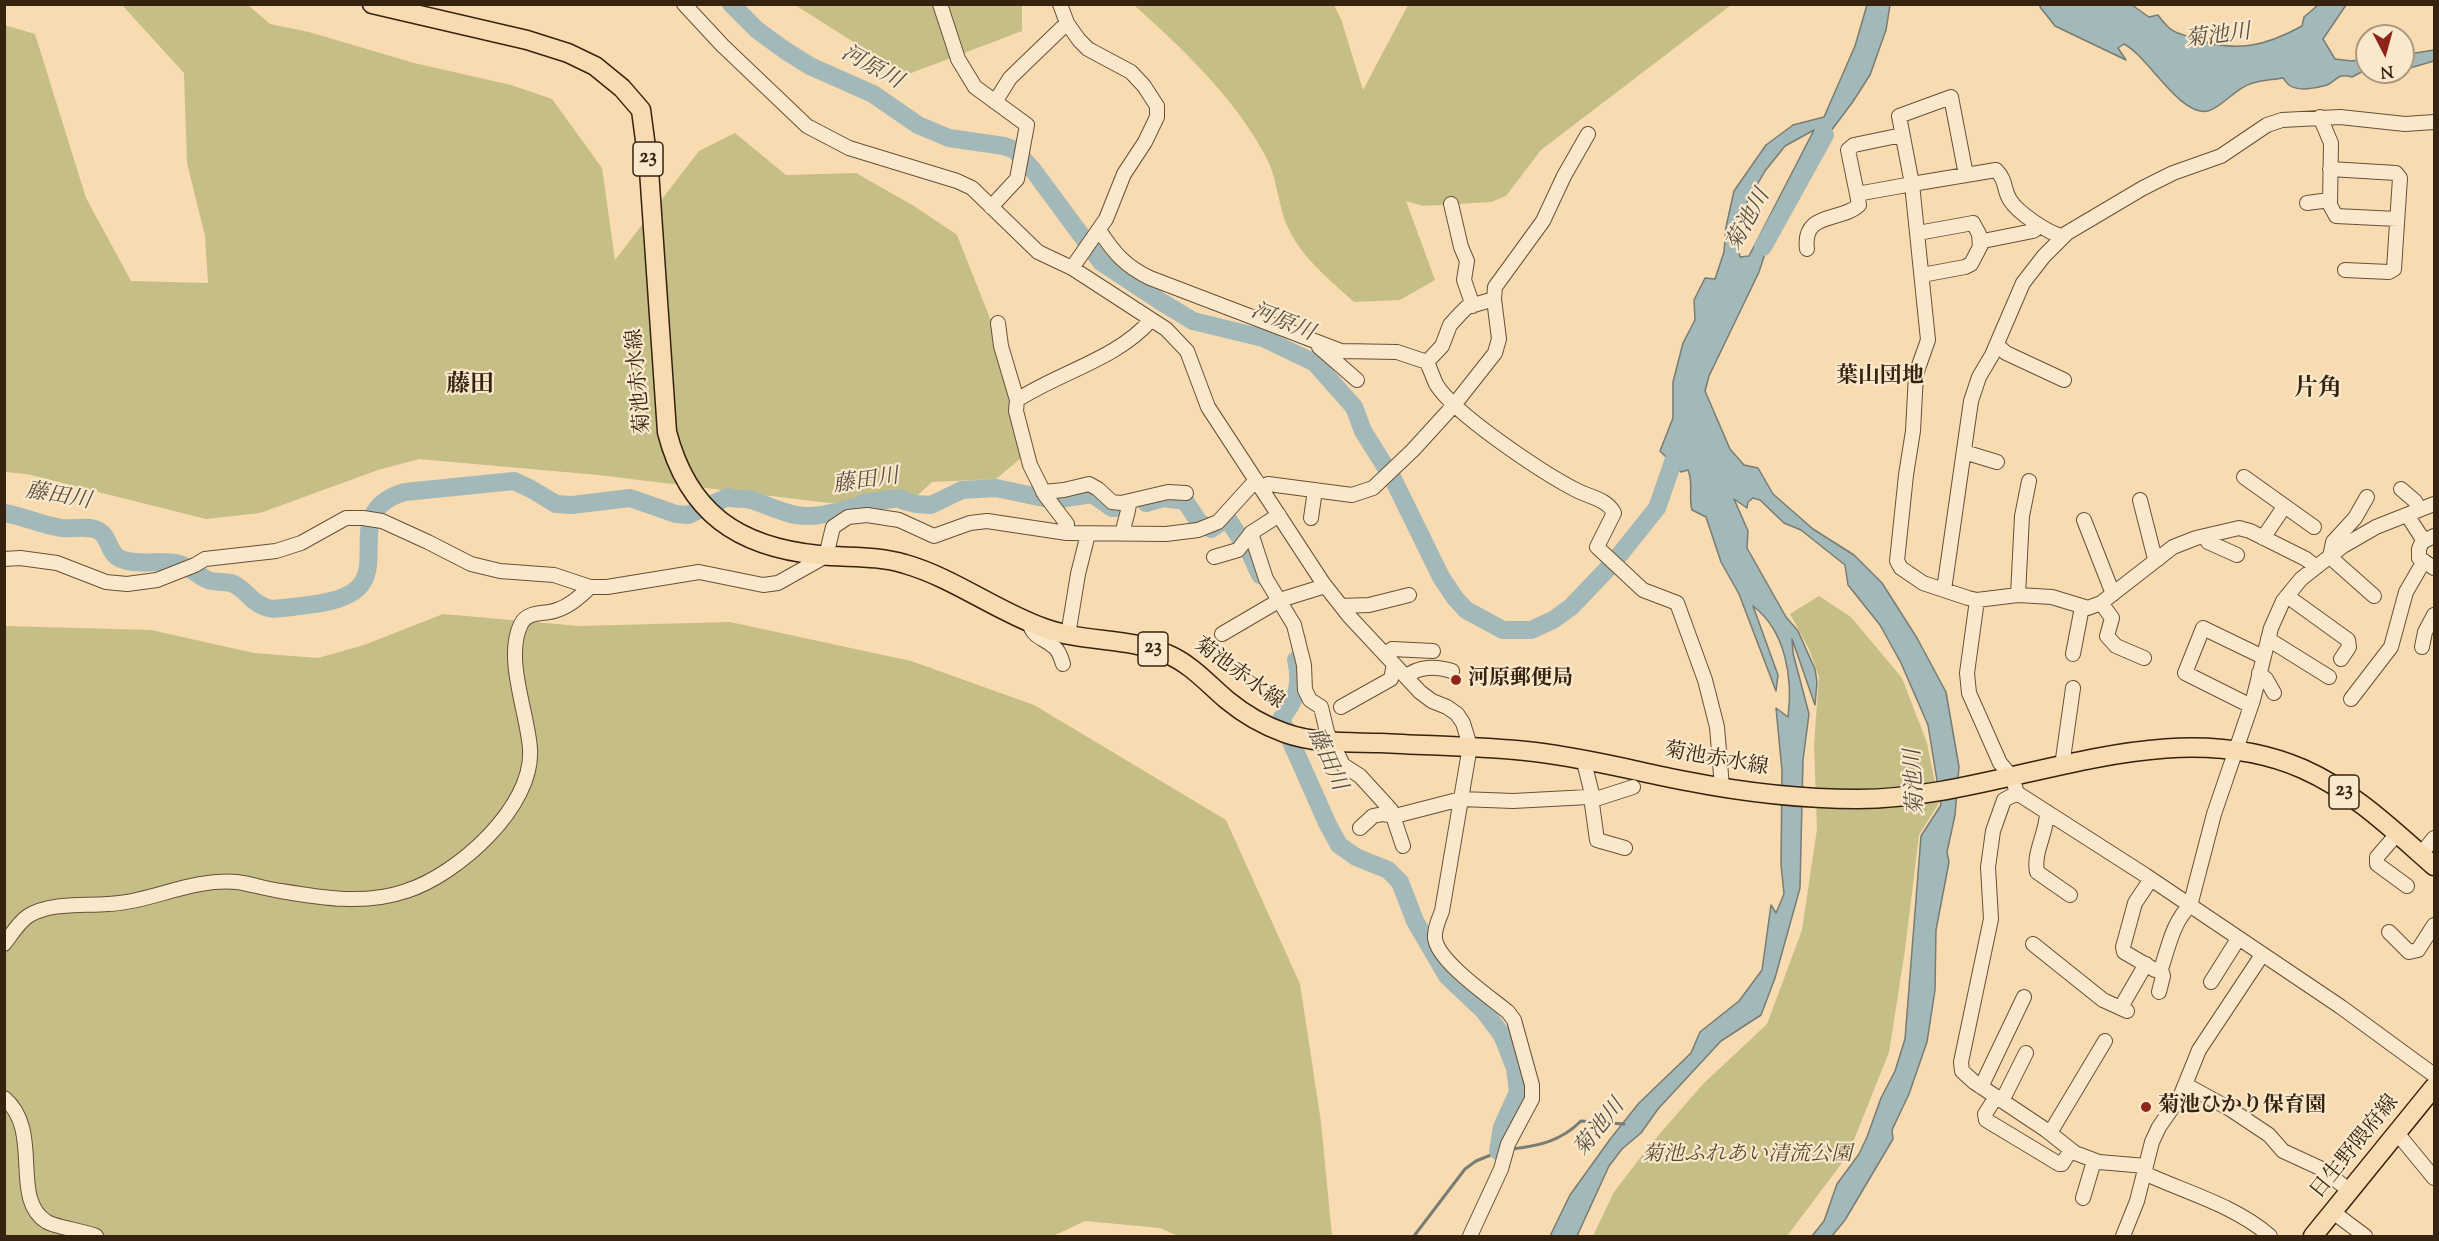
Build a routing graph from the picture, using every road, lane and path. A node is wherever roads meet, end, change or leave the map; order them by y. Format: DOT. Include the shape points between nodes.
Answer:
graph roads {
  1 [pos="372,4"];
  2 [pos="684,4"];
  3 [pos="940,4"];
  4 [pos="1060,4"];
  5 [pos="1067,23"];
  6 [pos="995,102"];
  7 [pos="2320,117"];
  8 [pos="2434,122"];
  9 [pos="1588,134"];
  10 [pos="1902,135"];
  11 [pos="2330,169"];
  12 [pos="1966,175"];
  13 [pos="1912,184"];
  14 [pos="1857,194"];
  15 [pos="2330,200"];
  16 [pos="2307,203"];
  17 [pos="1451,204"];
  18 [pos="991,207"];
  19 [pos="2397,219"];
  20 [pos="2040,226"];
  21 [pos="1099,230"];
  22 [pos="1918,233"];
  23 [pos="2062,236"];
  24 [pos="1980,247"];
  25 [pos="1807,249"];
  26 [pos="1072,268"];
  27 [pos="2345,270"];
  28 [pos="1922,275"];
  29 [pos="1494,299"];
  30 [pos="1473,306"];
  31 [pos="1151,320"];
  32 [pos="998,323"];
  33 [pos="1315,340"];
  34 [pos="1997,345"];
  35 [pos="1427,362"];
  36 [pos="1357,380"];
  37 [pos="2064,380"];
  38 [pos="1017,400"];
  39 [pos="1454,405"];
  40 [pos="1964,452"];
  41 [pos="1997,462"];
  42 [pos="2244,477"];
  43 [pos="2029,481"];
  44 [pos="1258,484"];
  45 [pos="2401,489"];
  46 [pos="1315,490"];
  47 [pos="1043,492"];
  48 [pos="1186,493"];
  49 [pos="2367,497"];
  50 [pos="2140,500"];
  51 [pos="1129,502"];
  52 [pos="2434,504"];
  53 [pos="2284,507"];
  54 [pos="2413,512"];
  55 [pos="1279,515"];
  56 [pos="1311,518"];
  57 [pos="2084,520"];
  58 [pos="2314,527"];
  59 [pos="1067,533"];
  60 [pos="1251,533"];
  61 [pos="1088,534"];
  62 [pos="1123,534"];
  63 [pos="2205,536"];
  64 [pos="2264,538"];
  65 [pos="2429,538"];
  66 [pos="2237,555"];
  67 [pos="826,556"];
  68 [pos="2330,556"];
  69 [pos="1214,557"];
  70 [pos="4,559"];
  71 [pos="2158,559"];
  72 [pos="2429,564"];
  73 [pos="2316,567"];
  74 [pos="1325,586"];
  75 [pos="590,587"];
  76 [pos="1944,590"];
  77 [pos="2114,594"];
  78 [pos="2018,595"];
  79 [pos="1408,596"];
  80 [pos="2287,596"];
  81 [pos="2374,597"];
  82 [pos="1280,600"];
  83 [pos="1977,600"];
  84 [pos="2101,603"];
  85 [pos="1341,606"];
  86 [pos="2082,607"];
  87 [pos="2434,615"];
  88 [pos="1029,622"];
  89 [pos="1221,634"];
  90 [pos="1068,635"];
  91 [pos="2268,639"];
  92 [pos="2422,647"];
  93 [pos="1433,651"];
  94 [pos="2073,654"];
  95 [pos="2264,657"];
  96 [pos="2144,658"];
  97 [pos="2341,659"];
  98 [pos="1390,660"];
  99 [pos="1063,664"];
  100 [pos="1452,671"];
  101 [pos="2259,673"];
  102 [pos="1406,677"];
  103 [pos="2329,677"];
  104 [pos="2073,688"];
  105 [pos="2274,693"];
  106 [pos="2351,699"];
  107 [pos="2251,706"];
  108 [pos="1341,707"];
  109 [pos="1331,741"];
  110 [pos="1470,746"];
  111 [pos="2236,751"];
  112 [pos="1583,758"];
  113 [pos="2062,766"];
  114 [pos="2014,785"];
  115 [pos="1633,787"];
  116 [pos="1722,787"];
  117 [pos="1593,798"];
  118 [pos="1461,799"];
  119 [pos="2047,812"];
  120 [pos="1395,816"];
  121 [pos="1360,828"];
  122 [pos="2397,834"];
  123 [pos="2434,838"];
  124 [pos="1403,846"];
  125 [pos="1625,848"];
  126 [pos="2428,860"];
  127 [pos="2151,879"];
  128 [pos="2407,886"];
  129 [pos="2070,895"];
  130 [pos="2190,906"];
  131 [pos="2434,926"];
  132 [pos="2389,932"];
  133 [pos="2238,939"];
  134 [pos="4,944"];
  135 [pos="2033,944"];
  136 [pos="2262,955"];
  137 [pos="2146,964"];
  138 [pos="2161,969"];
  139 [pos="2211,982"];
  140 [pos="2159,992"];
  141 [pos="2024,997"];
  142 [pos="2104,1041"];
  143 [pos="2026,1053"];
  144 [pos="2434,1075"];
  145 [pos="2186,1085"];
  146 [pos="1981,1086"];
  147 [pos="2434,1087"];
  148 [pos="4,1098"];
  149 [pos="1999,1099"];
  150 [pos="2050,1133"];
  151 [pos="2397,1133"];
  152 [pos="2071,1150"];
  153 [pos="2094,1161"];
  154 [pos="2145,1170"];
  155 [pos="2434,1178"];
  156 [pos="2350,1191"];
  157 [pos="2083,1198"];
  158 [pos="2333,1212"];
  159 [pos="96,1236"];
  160 [pos="1470,1236"];
  161 [pos="2123,1236"];
  162 [pos="2270,1236"];
  163 [pos="2313,1236"];
  164 [pos="2365,1236"];
  1 -- 67 [label="main road, 菊池赤水線 / 23" via="568,53 595,66 641,110 651,188 666,432 680,474 717,519 740,534 792,552"];
  2 -- 18 [label="street" via="807,126 849,148 957,181 972,188"];
  3 -- 6 [label="street" via="958,59 975,87"];
  4 -- 5 [label="street"];
  5 -- 6 [label="street" via="1010,78"];
  5 -- 21 [label="street" via="1088,48 1131,72 1157,106 1157,117 1124,174"];
  6 -- 18 [label="street" via="1027,125 1017,179"];
  7 -- 8 [label="street" via="2405,124"];
  7 -- 11 [label="street" via="2331,143"];
  7 -- 23 [label="street" via="2267,125 2229,153 2162,178"];
  9 -- 29 [label="street" via="1543,221 1495,287"];
  10 -- 12 [label="street" via="1899,116 1952,97"];
  10 -- 13 [label="street"];
  10 -- 14 [label="street" via="1854,145 1848,150"];
  11 -- 15 [label="street"];
  11 -- 19 [label="street" via="2396,173 2400,178"];
  12 -- 13 [label="street"];
  12 -- 20 [label="street" via="1996,170 2003,177 2011,202"];
  13 -- 14 [label="street"];
  13 -- 22 [label="street"];
  14 -- 25 [label="street" via="1859,206 1852,212 1821,218 1812,227 1806,239"];
  15 -- 16 [label="street"];
  15 -- 19 [label="street" via="2336,216"];
  17 -- 30 [label="street" via="1467,261 1464,280"];
  18 -- 26 [label="street" via="1038,252"];
  19 -- 27 [label="street" via="2394,269"];
  20 -- 23 [label="street"];
  20 -- 24 [label="street" via="2033,231 1983,241"];
  21 -- 26 [label="street"];
  21 -- 33 [label="street" via="1130,268"];
  22 -- 24 [label="street" via="1973,223"];
  22 -- 28 [label="street"];
  23 -- 34 [label="street" via="2023,283"];
  24 -- 28 [label="street" via="1965,267"];
  26 -- 31 [label="street"];
  28 -- 76 [label="street" via="1928,340 1916,374 1897,561 1923,583"];
  29 -- 30 [label="street"];
  29 -- 39 [label="street" via="1499,339 1495,353"];
  30 -- 35 [label="street" via="1467,307 1450,325 1442,346"];
  31 -- 38 [label="street" via="1107,353"];
  31 -- 44 [label="street" via="1172,334 1187,351 1208,406"];
  32 -- 38 [label="street"];
  33 -- 35 [label="street" via="1341,351 1397,352"];
  33 -- 36 [label="street"];
  34 -- 37 [label="street"];
  34 -- 40 [label="street" via="1971,401"];
  35 -- 39 [label="street" via="1437,385"];
  38 -- 47 [label="street" via="1016,411 1030,465"];
  39 -- 46 [label="street" via="1373,488 1352,495"];
  39 -- 116 [label="street" via="1519,455 1575,490 1610,505 1614,513 1597,547 1631,580 1656,597 1677,603 1705,680 1717,728"];
  40 -- 41 [label="street"];
  40 -- 76 [label="street"];
  42 -- 53 [label="street"];
  43 -- 78 [label="street" via="2022,516"];
  44 -- 46 [label="street"];
  44 -- 55 [label="street"];
  44 -- 62 [label="street" via="1218,522 1198,531"];
  45 -- 54 [label="street" via="2415,501"];
  46 -- 56 [label="street"];
  47 -- 51 [label="street" via="1089,484 1112,502"];
  47 -- 59 [label="street" via="1067,524"];
  48 -- 51 [label="street" via="1168,492"];
  49 -- 68 [label="street" via="2355,518 2333,542"];
  50 -- 71 [label="street"];
  51 -- 62 [label="street"];
  52 -- 54 [label="street"];
  53 -- 58 [label="street"];
  53 -- 64 [label="street"];
  54 -- 65 [label="street"];
  54 -- 68 [label="street" via="2364,533"];
  55 -- 60 [label="street"];
  55 -- 74 [label="street"];
  57 -- 77 [label="street"];
  59 -- 61 [label="street"];
  59 -- 67 [label="street" via="987,521 934,536 899,520 867,515 848,517 833,527"];
  60 -- 69 [label="street" via="1238,550"];
  60 -- 82 [label="street" via="1266,579"];
  61 -- 62 [label="street"];
  61 -- 90 [label="street"];
  63 -- 64 [label="street" via="2239,528"];
  63 -- 66 [label="street" via="2208,542"];
  63 -- 71 [label="street" via="2173,547"];
  64 -- 73 [label="street"];
  65 -- 72 [label="street" via="2419,549 2419,558"];
  67 -- 75 [label="street" via="778,583 763,585 699,572"];
  67 -- 88 [label="main road, 菊池赤水線 / 23" via="858,556 904,564"];
  68 -- 73 [label="street"];
  68 -- 81 [label="street"];
  70 -- 75 [label="street" via="57,564 106,582 127,584 157,580 205,559 276,550 301,543 346,518 363,518 382,521 471,564 500,571 554,575"];
  71 -- 77 [label="street"];
  72 -- 106 [label="street" via="2406,592 2391,647"];
  73 -- 80 [label="street"];
  74 -- 82 [label="street"];
  74 -- 85 [label="street"];
  75 -- 134 [label="street" via="558,610 529,615 522,622 516,663 531,750 528,772 517,799 489,835 448,871 405,892 358,900 236,882 189,885 148,899 52,908 28,916"];
  76 -- 83 [label="street"];
  77 -- 84 [label="street"];
  78 -- 83 [label="street"];
  78 -- 86 [label="street" via="2052,597"];
  79 -- 85 [label="street" via="1369,605"];
  80 -- 91 [label="street"];
  80 -- 97 [label="street" via="2348,640 2349,647"];
  82 -- 89 [label="street"];
  82 -- 109 [label="street" via="1294,625 1304,665 1305,690 1310,700 1321,707"];
  83 -- 114 [label="street" via="1967,673 1969,693"];
  84 -- 86 [label="street"];
  84 -- 96 [label="street" via="2112,618 2107,636 2115,646"];
  85 -- 98 [label="street"];
  86 -- 94 [label="street"];
  87 -- 92 [label="street"];
  88 -- 90 [label="main road, 菊池赤水線 / 23"];
  88 -- 99 [label="street" via="1031,631 1053,646"];
  90 -- 109 [label="main road, 菊池赤水線 / 23" via="1162,651 1201,675 1229,702 1270,728 1302,738"];
  91 -- 95 [label="street"];
  91 -- 103 [label="street"];
  93 -- 98 [label="street" via="1392,649"];
  95 -- 101 [label="street"];
  95 -- 107 [label="street" via="2203,628 2185,673"];
  98 -- 102 [label="street"];
  98 -- 108 [label="street" via="1391,678"];
  100 -- 102 [label="street" via="1416,669"];
  101 -- 105 [label="street"];
  101 -- 107 [label="street"];
  102 -- 110 [label="street" via="1420,692 1457,714"];
  104 -- 113 [label="street"];
  107 -- 111 [label="street"];
  109 -- 110 [label="main road, 菊池赤水線 / 23"];
  109 -- 120 [label="street" via="1343,765 1360,776"];
  110 -- 112 [label="main road, 菊池赤水線 / 23"];
  110 -- 118 [label="street"];
  111 -- 113 [label="main road, 菊池赤水線 / 23" via="2166,748"];
  111 -- 122 [label="main road, 菊池赤水線 / 23" via="2302,768 2352,797"];
  111 -- 130 [label="street" via="2214,814"];
  112 -- 116 [label="main road, 菊池赤水線 / 23"];
  112 -- 117 [label="street"];
  113 -- 114 [label="main road, 菊池赤水線 / 23"];
  114 -- 116 [label="main road, 菊池赤水線 / 23" via="1984,783 1854,799"];
  114 -- 119 [label="street"];
  114 -- 146 [label="street" via="2004,800 1994,831 1988,867 1991,919 1961,1062 1962,1071"];
  115 -- 117 [label="street"];
  117 -- 118 [label="street"];
  117 -- 125 [label="street" via="1597,840"];
  118 -- 120 [label="street"];
  118 -- 160 [label="street" via="1435,938 1447,961 1514,1020 1532,1085 1532,1099 1508,1144 1502,1169"];
  119 -- 127 [label="street"];
  119 -- 129 [label="street" via="2037,872"];
  120 -- 121 [label="street" via="1373,816"];
  120 -- 124 [label="street"];
  122 -- 126 [label="main road, 菊池赤水線 / 23"];
  122 -- 128 [label="street" via="2377,857 2378,864"];
  123 -- 126 [label="street"];
  127 -- 130 [label="street"];
  127 -- 137 [label="street" via="2135,903 2123,947 2124,952"];
  130 -- 133 [label="street"];
  130 -- 138 [label="street" via="2177,923"];
  131 -- 132 [label="street" via="2418,950 2409,952"];
  133 -- 136 [label="street"];
  133 -- 139 [label="street"];
  135 -- 137 [label="street" via="2103,1000 2124,1009"];
  136 -- 144 [label="street" via="2341,1006"];
  136 -- 145 [label="street" via="2199,1050"];
  137 -- 138 [label="street"];
  138 -- 140 [label="street"];
  141 -- 146 [label="street"];
  142 -- 150 [label="street"];
  143 -- 149 [label="street"];
  145 -- 154 [label="street" via="2159,1127"];
  145 -- 156 [label="street" via="2230,1108 2269,1135 2283,1151 2322,1169"];
  146 -- 149 [label="street"];
  147 -- 151 [label="main road, 日生野隈府線"];
  148 -- 159 [label="street" via="21,1124 27,1144 29,1199 39,1215 48,1223"];
  149 -- 150 [label="street"];
  149 -- 152 [label="street" via="1984,1113 1986,1120 2059,1164"];
  150 -- 152 [label="street"];
  151 -- 155 [label="street"];
  151 -- 156 [label="main road, 日生野隈府線"];
  152 -- 153 [label="street"];
  153 -- 154 [label="street"];
  153 -- 157 [label="street"];
  154 -- 161 [label="street" via="2138,1201"];
  154 -- 162 [label="street" via="2253,1221"];
  156 -- 158 [label="main road, 日生野隈府線"];
  158 -- 163 [label="main road, 日生野隈府線"];
  158 -- 164 [label="street"];
}
